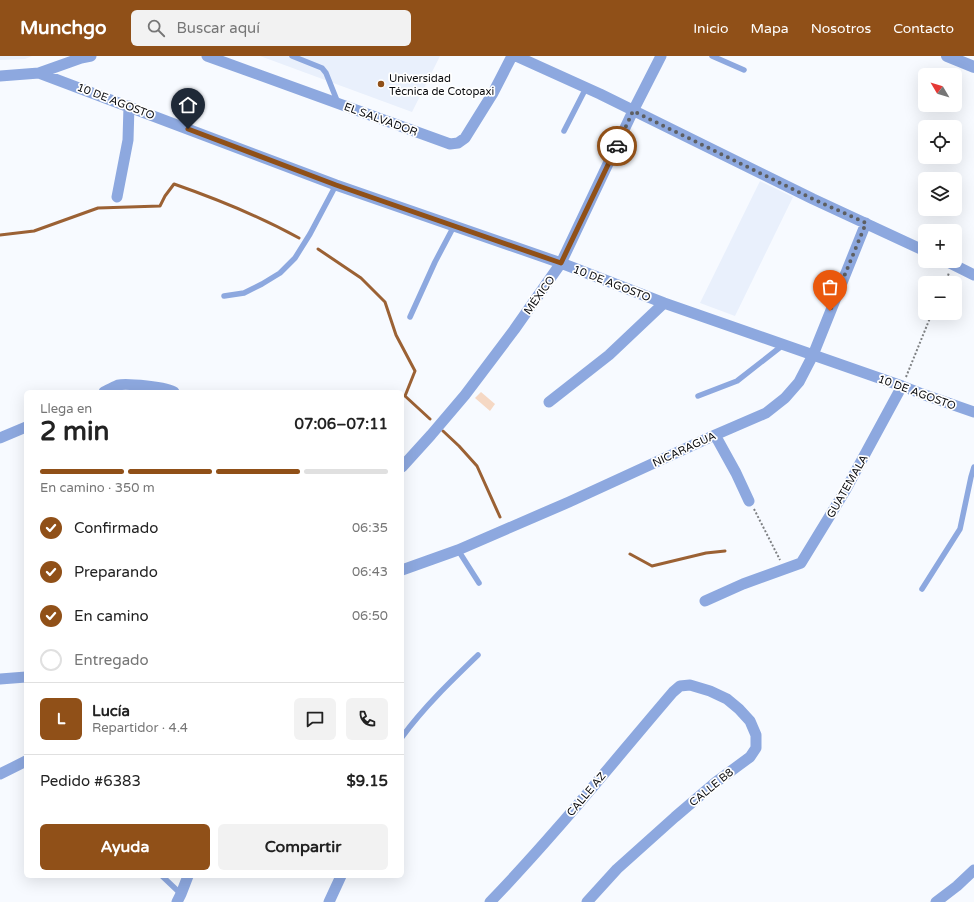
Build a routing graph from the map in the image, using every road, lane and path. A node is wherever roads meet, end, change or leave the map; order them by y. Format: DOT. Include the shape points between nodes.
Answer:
graph roads {
  1 [pos="90,56"];
  2 [pos="207,56"];
  3 [pos="292,56"];
  4 [pos="512,56"];
  5 [pos="516,56"];
  6 [pos="661,56"];
  7 [pos="712,56"];
  8 [pos="947,56"];
  9 [pos="974,67"];
  10 [pos="744,70"];
  11 [pos="39,73"];
  12 [pos="0,76"];
  13 [pos="586,88"];
  14 [pos="338,104"];
  15 [pos="129,106"];
  16 [pos="633,111"];
  17 [pos="564,131"];
  18 [pos="336,185"];
  19 [pos="118,197"];
  20 [pos="866,223"];
  21 [pos="454,226"];
  22 [pos="918,248"];
  23 [pos="561,263"];
  24 [pos="960,268"];
  25 [pos="974,275"];
  26 [pos="224,296"];
  27 [pos="664,303"];
  28 [pos="410,317"];
  29 [pos="929,320"];
  30 [pos="784,345"];
  31 [pos="812,355"];
  32 [pos="902,386"];
  33 [pos="108,390"];
  34 [pos="171,390"];
  35 [pos="698,396"];
  36 [pos="549,402"];
  37 [pos="974,412"];
  38 [pos="24,428"];
  39 [pos="715,435"];
  40 [pos="0,438"];
  41 [pos="404,465"];
  42 [pos="974,467"];
  43 [pos="749,501"];
  44 [pos="756,513"];
  45 [pos="458,550"];
  46 [pos="404,569"];
  47 [pos="784,569"];
  48 [pos="479,583"];
  49 [pos="922,589"];
  50 [pos="705,601"];
  51 [pos="478,655"];
  52 [pos="24,677"];
  53 [pos="0,679"];
  54 [pos="680,686"];
  55 [pos="404,734"];
  56 [pos="24,762"];
  57 [pos="0,774"];
  58 [pos="974,870"];
  59 [pos="164,878"];
  60 [pos="187,878"];
  61 [pos="340,878"];
  62 [pos="179,898"];
  63 [pos="329,902"];
  64 [pos="490,902"];
  65 [pos="587,902"];
  66 [pos="936,902"];
  1 -- 11 [label="street"];
  2 -- 14 [label="street, EL SALVADOR"];
  3 -- 14 [label="lane" via="322,68"];
  4 -- 14 [label="street, EL SALVADOR" via="493,93 465,138 458,144 450,144"];
  5 -- 13 [label="street"];
  6 -- 16 [label="street, MÉXICO"];
  7 -- 10 [label="lane"];
  8 -- 9 [label="street"];
  11 -- 12 [label="street, 10 DE AGOSTO"];
  11 -- 15 [label="street, 10 DE AGOSTO"];
  13 -- 16 [label="street"];
  13 -- 17 [label="lane"];
  15 -- 18 [label="street, 10 DE AGOSTO"];
  15 -- 19 [label="street" via="128,140"];
  16 -- 20 [label="street"];
  16 -- 23 [label="street, MÉXICO"];
  18 -- 21 [label="street, 10 DE AGOSTO"];
  18 -- 26 [label="lane" via="295,258 280,273 244,293"];
  20 -- 22 [label="street"];
  20 -- 31 [label="street, NICARAGUA"];
  21 -- 23 [label="street, 10 DE AGOSTO"];
  21 -- 28 [label="lane"];
  23 -- 27 [label="street, 10 DE AGOSTO"];
  23 -- 41 [label="street, MÉXICO" via="465,395"];
  24 -- 25 [label="street"];
  27 -- 30 [label="street, 10 DE AGOSTO"];
  27 -- 36 [label="street" via="609,355"];
  29 -- 32 [label="path"];
  30 -- 31 [label="street, 10 DE AGOSTO"];
  30 -- 35 [label="lane" via="737,381"];
  31 -- 32 [label="street, 10 DE AGOSTO"];
  31 -- 39 [label="street, NICARAGUA" via="798,382 785,398 766,413"];
  32 -- 37 [label="street, 10 DE AGOSTO"];
  32 -- 47 [label="street, GUATEMALA" via="845,491 804,559 801,563"];
  33 -- 34 [label="street" via="119,385"];
  38 -- 40 [label="street"];
  39 -- 43 [label="street"];
  39 -- 45 [label="street, NICARAGUA"];
  42 -- 49 [label="lane" via="960,529"];
  44 -- 47 [label="path"];
  45 -- 46 [label="street, NICARAGUA"];
  45 -- 48 [label="lane"];
  47 -- 50 [label="street, GUATEMALA"];
  51 -- 55 [label="lane"];
  52 -- 53 [label="street"];
  54 -- 64 [label="street, CALLE AZ"];
  54 -- 65 [label="street, CALLE B8" via="690,685 710,690 727,699 750,721 756,735 756,748 750,757 675,817 617,869"];
  56 -- 57 [label="street"];
  58 -- 66 [label="street"];
  59 -- 62 [label="lane"];
  60 -- 62 [label="street"];
  61 -- 63 [label="street"];
}
